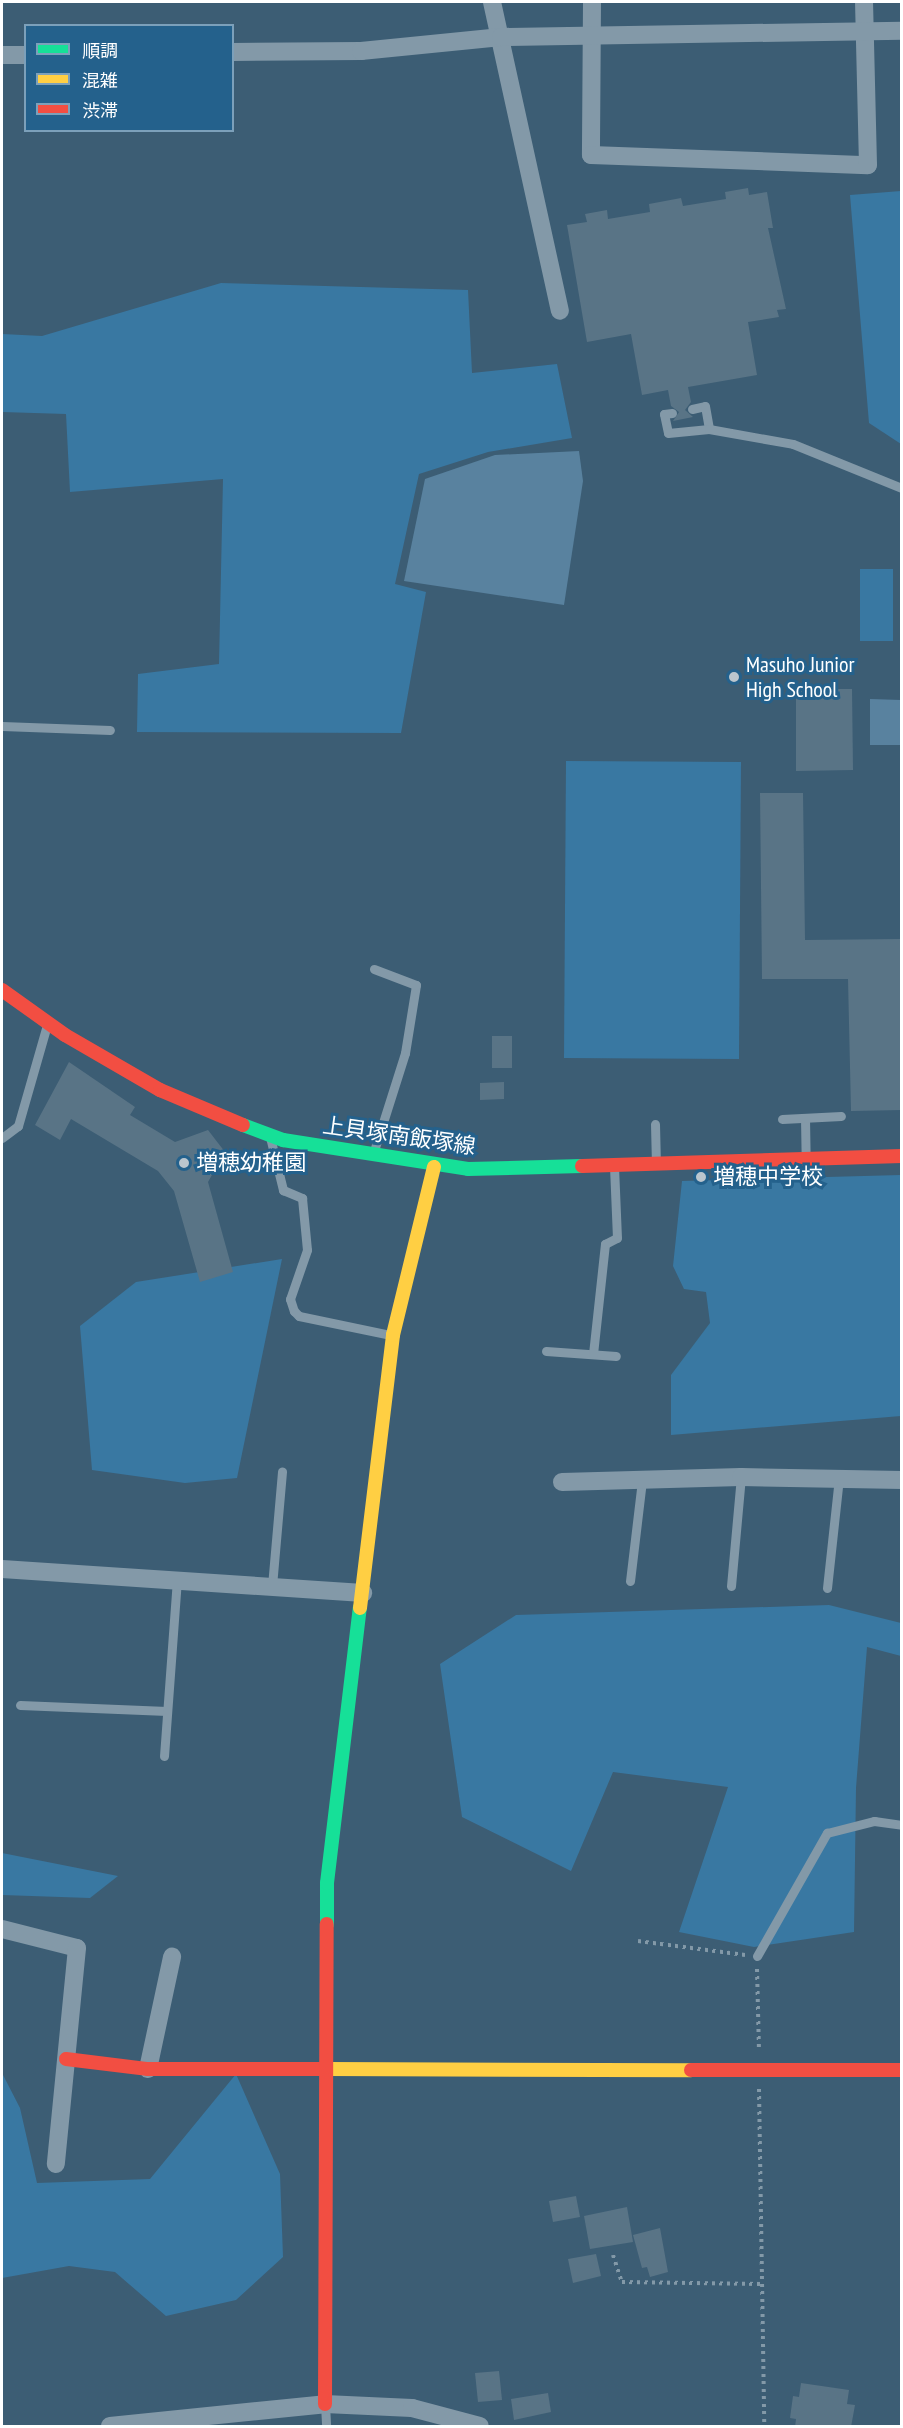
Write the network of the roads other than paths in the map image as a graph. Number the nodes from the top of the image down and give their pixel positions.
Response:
1 (492, 2) edge
2 (592, 2) edge
3 (864, 2) edge
4 (902, 31) edge
5 (865, 32) junction
6 (592, 36) junction
7 (501, 38) junction
8 (234, 52) edge
9 (2, 55) edge
10 (24, 55) edge
11 (560, 311) dead end
12 (692, 409) dead end
13 (672, 412) dead end
14 (709, 429) junction
15 (902, 489) edge
16 (2, 726) edge
17 (110, 730) dead end
18 (374, 969) dead end
19 (2, 990) edge
20 (48, 1022) junction
21 (841, 1116) dead end
22 (805, 1118) junction
23 (782, 1119) dead end
24 (655, 1124) dead end
25 (269, 1135) junction
26 (2, 1138) edge
27 (373, 1156) junction
28 (902, 1156) edge
29 (806, 1159) junction
30 (614, 1166) junction
31 (657, 1166) junction
32 (434, 1167) junction
33 (393, 1335) junction
34 (546, 1351) dead end
35 (593, 1354) junction
36 (616, 1356) dead end
37 (282, 1471) dead end
38 (741, 1477) junction
39 (839, 1478) junction
40 (642, 1480) junction
41 (902, 1480) edge
42 (562, 1482) dead end
43 (2, 1569) edge
44 (177, 1580) junction
45 (630, 1581) dead end
46 (272, 1586) junction
47 (731, 1586) dead end
48 (827, 1588) dead end
49 (363, 1593) junction
50 (20, 1705) dead end
51 (167, 1711) junction
52 (164, 1756) dead end
53 (902, 1825) edge
54 (2, 1929) edge
55 (757, 1956) road end
56 (172, 1957) dead end
57 (66, 2059) junction
58 (148, 2069) junction
59 (902, 2070) edge
60 (324, 2071) junction
61 (56, 2164) dead end
62 (325, 2404) junction
63 (135, 2425) edge
64 (110, 2427) edge
65 (326, 2427) edge
66 (480, 2427) edge

1 - 7 street
2 - 6 street
3 - 5 street
4 - 5 street
5 - 6 street
5 - 6 street
6 - 7 street
7 - 8 street
7 - 11 street
9 - 10 street
12 - 14 lane
13 - 14 lane
14 - 15 lane
16 - 17 lane
18 - 27 lane
19 - 20 street, 上貝塚南飯塚線
20 - 25 street, 上貝塚南飯塚線
20 - 26 lane
21 - 22 lane
22 - 23 lane
22 - 29 lane
24 - 31 lane
25 - 27 street, 上貝塚南飯塚線
25 - 33 lane
27 - 32 street, 上貝塚南飯塚線
28 - 29 street, 上貝塚南飯塚線
29 - 31 street, 上貝塚南飯塚線
30 - 31 street, 上貝塚南飯塚線
30 - 32 street, 上貝塚南飯塚線
30 - 35 lane
32 - 33 street
33 - 49 street
34 - 35 lane
35 - 36 lane
37 - 46 lane
38 - 39 street
38 - 40 street
38 - 47 lane
39 - 41 street
39 - 48 lane
40 - 42 street
40 - 45 lane
43 - 44 street
44 - 46 street
44 - 51 lane
46 - 49 street
49 - 60 street
50 - 51 lane
51 - 52 lane
53 - 55 lane
54 - 57 street
56 - 58 street
57 - 58 street
57 - 61 street
58 - 60 street
59 - 60 street
60 - 62 street
62 - 63 street
62 - 65 lane
62 - 66 street
63 - 64 street

